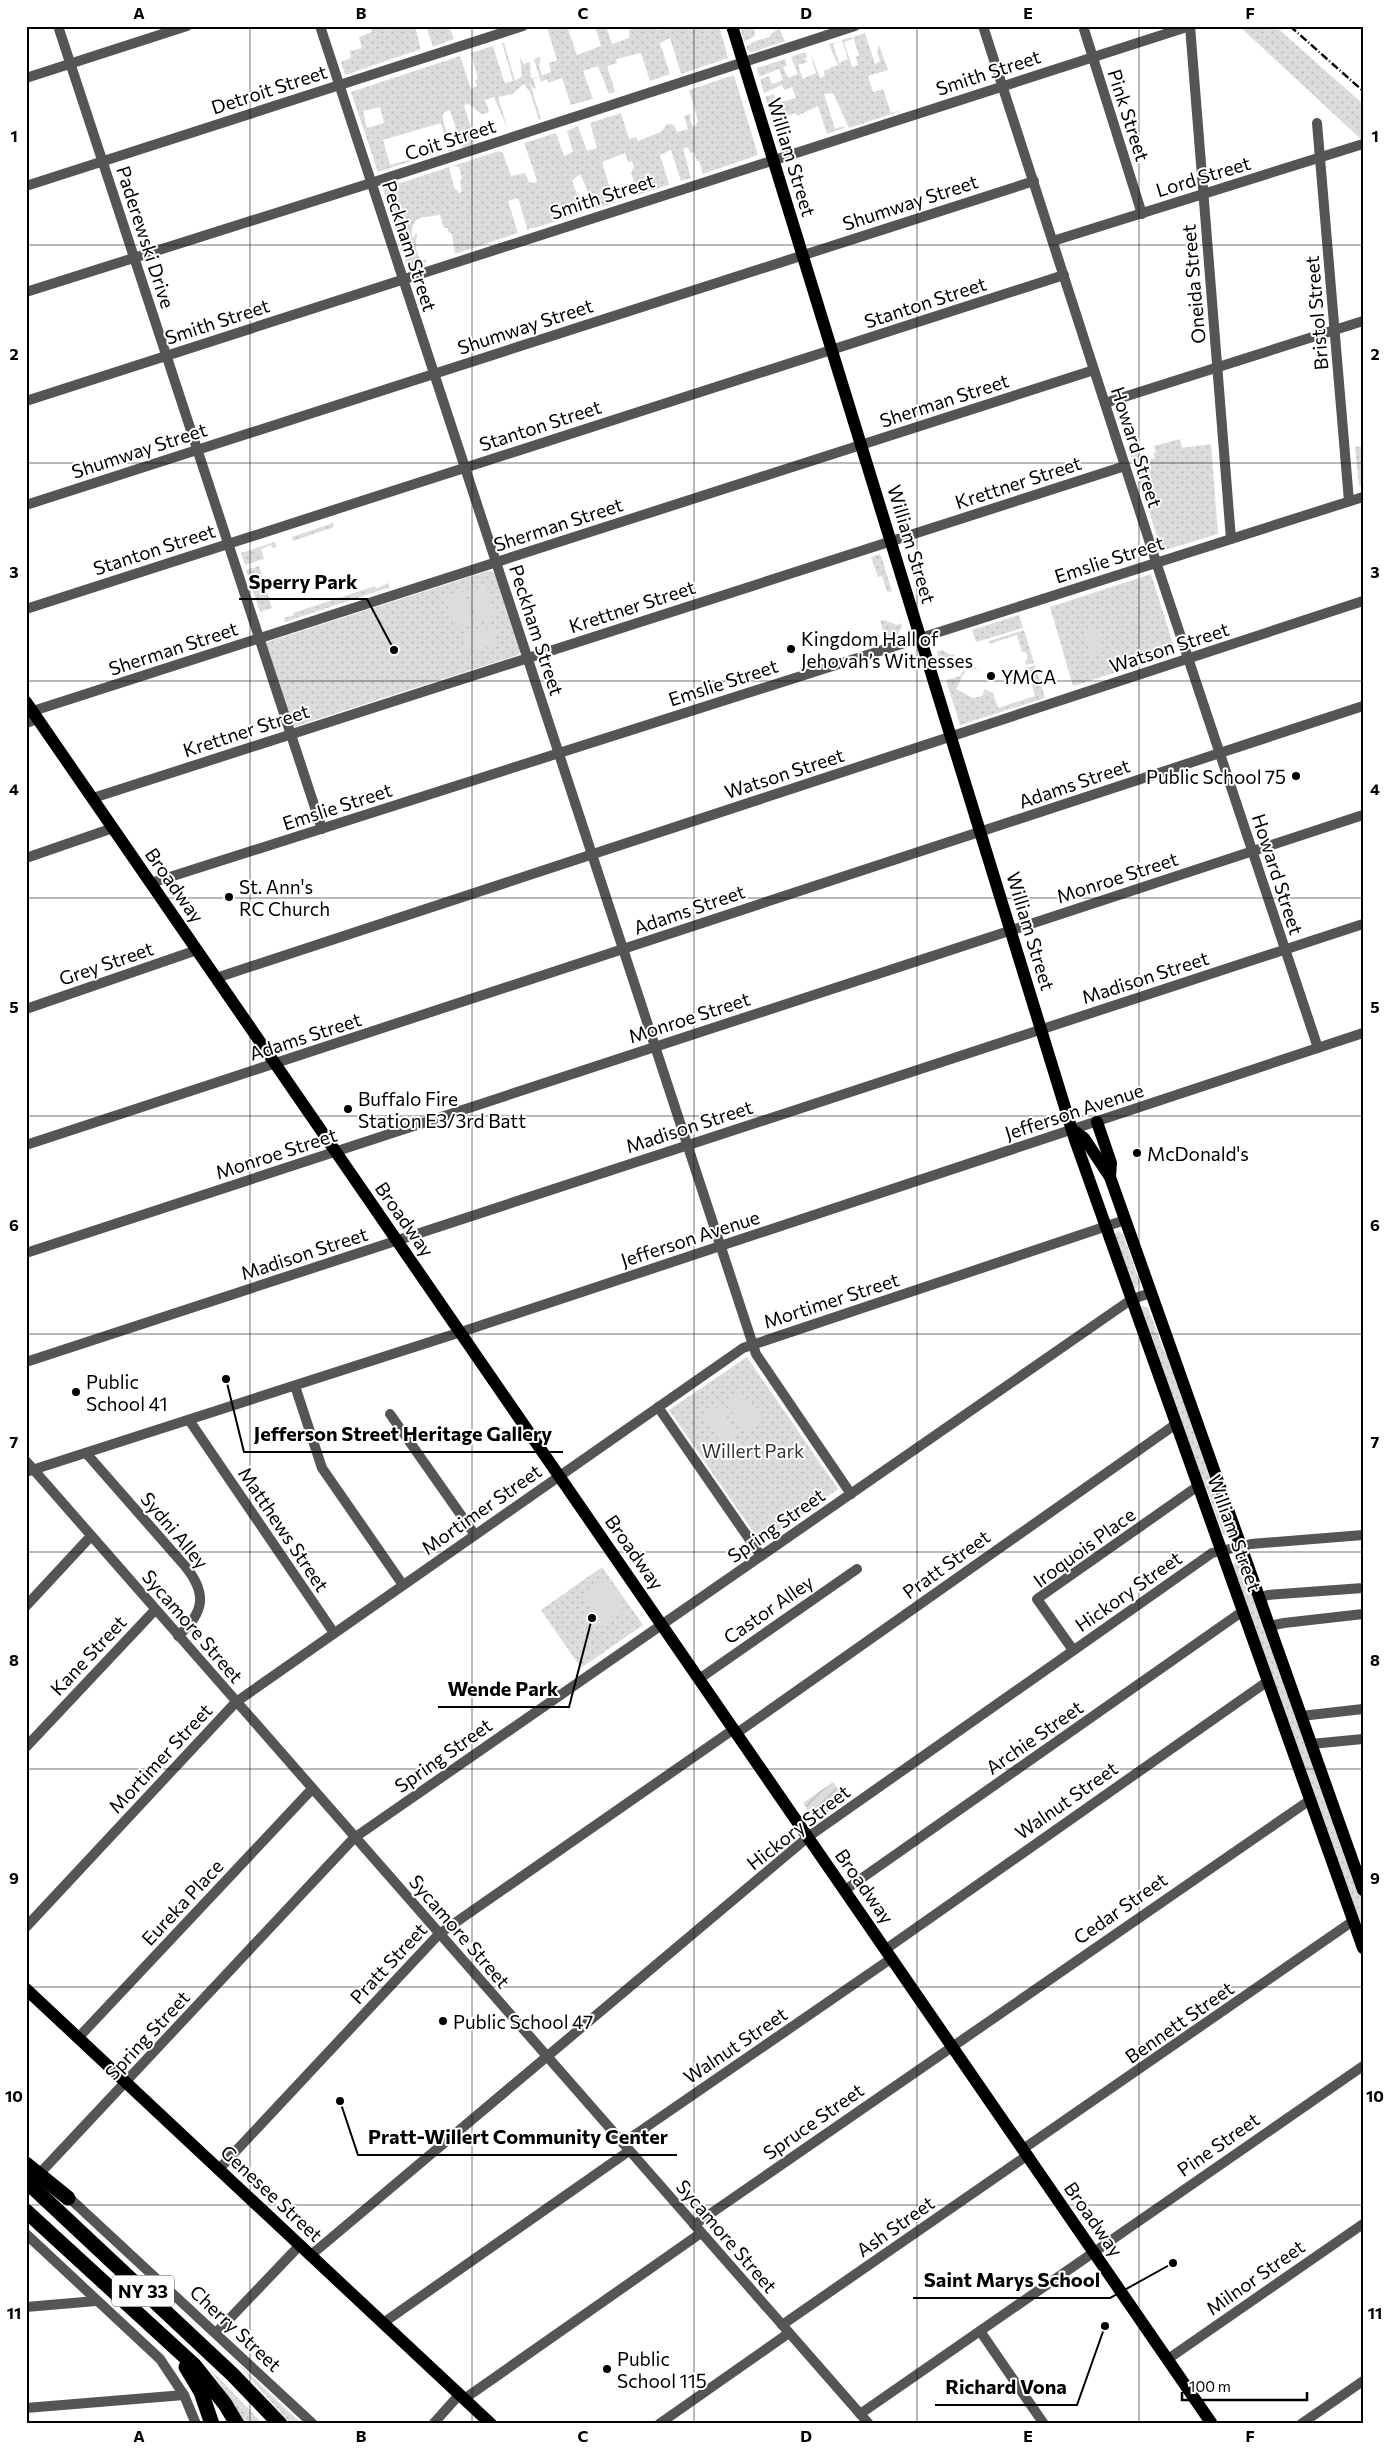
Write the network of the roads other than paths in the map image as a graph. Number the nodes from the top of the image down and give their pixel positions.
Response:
1 (58, 26) edge
2 (187, 26) edge
3 (320, 26) edge
4 (523, 26) edge
5 (732, 26) edge
6 (855, 26) edge
7 (983, 26) edge
8 (1083, 26) edge
9 (1190, 26) edge
10 (1092, 58) junction
11 (744, 62) junction
12 (70, 64) junction
13 (26, 78) edge
14 (339, 86) junction
15 (1002, 86) junction
16 (1317, 123) dead end
17 (1363, 144) edge
18 (1320, 157) junction
19 (772, 159) junction
20 (103, 162) junction
21 (1034, 181) junction
22 (372, 183) junction
23 (26, 186) edge
24 (1204, 194) junction
25 (1142, 214) junction
26 (1053, 242) junction
27 (803, 255) junction
28 (134, 257) junction
29 (1064, 275) junction
30 (403, 280) junction
31 (26, 292) edge
32 (1363, 320) edge
33 (1336, 330) junction
34 (832, 350) junction
35 (166, 355) junction
36 (1217, 368) junction
37 (1094, 370) junction
38 (434, 374) junction
39 (26, 401) edge
40 (1104, 403) junction
41 (862, 445) junction
42 (197, 450) junction
43 (1125, 466) junction
44 (465, 468) junction
45 (1363, 496) edge
46 (1349, 501) junction
47 (26, 505) edge
48 (1231, 539) junction
49 (891, 541) junction
50 (228, 544) junction
51 (497, 562) junction
52 (1156, 562) junction
53 (1363, 601) edge
54 (26, 609) edge
55 (921, 637) junction
56 (259, 638) junction
57 (528, 658) junction
58 (1188, 658) junction
59 (1363, 706) edge
60 (31, 714) edge
61 (291, 734) junction
62 (951, 737) junction
63 (560, 753) junction
64 (1219, 753) junction
65 (92, 798) junction
66 (1363, 815) edge
67 (113, 828) junction
68 (322, 829) junction
69 (981, 832) junction
70 (1252, 851) junction
71 (593, 854) junction
72 (26, 858) edge
73 (151, 883) junction
74 (1363, 924) edge
75 (1011, 930) junction
76 (198, 950) junction
77 (624, 950) junction
78 (1284, 950) junction
79 (216, 978) junction
80 (26, 1009) edge
81 (1042, 1029) junction
82 (1363, 1033) edge
83 (656, 1047) junction
84 (1318, 1048) junction
85 (276, 1064) junction
86 (1097, 1122) junction
87 (1073, 1130) junction
88 (26, 1145) edge
89 (689, 1145) junction
90 (337, 1153) junction
91 (1110, 1177) junction
92 (1125, 1220) junction
93 (1106, 1226) junction
94 (397, 1240) junction
95 (722, 1245) junction
96 (26, 1253) edge
97 (1151, 1293) junction
98 (1132, 1299) junction
99 (461, 1332) junction
100 (753, 1345) junction
101 (26, 1362) edge
102 (295, 1386) junction
103 (658, 1407) junction
104 (390, 1414) dead end
105 (189, 1420) junction
106 (1176, 1424) junction
107 (86, 1453) junction
108 (26, 1461) edge
109 (30, 1471) edge
110 (559, 1476) junction
111 (1198, 1486) junction
112 (851, 1494) junction
113 (475, 1534) junction
114 (1363, 1535) edge
115 (91, 1536) junction
116 (1240, 1546) junction
117 (1221, 1551) junction
118 (760, 1556) junction
119 (857, 1569) dead end
120 (402, 1585) junction
121 (1363, 1588) edge
122 (1259, 1598) junction
123 (26, 1606) edge
124 (155, 1610) junction
125 (1243, 1611) junction
126 (1363, 1614) edge
127 (662, 1624) junction
128 (1269, 1626) junction
129 (334, 1633) junction
130 (178, 1636) junction
131 (1074, 1650) junction
132 (699, 1679) junction
133 (1268, 1682) junction
134 (236, 1702) junction
135 (1363, 1708) edge
136 (1301, 1716) junction
137 (736, 1731) junction
138 (1363, 1738) edge
139 (1311, 1744) junction
140 (26, 1747) edge
141 (312, 1789) junction
142 (1310, 1800) junction
143 (808, 1837) junction
144 (354, 1838) junction
145 (845, 1890) junction
146 (1363, 1890) edge
147 (1353, 1921) junction
148 (26, 1927) edge
149 (439, 1934) junction
150 (1363, 1948) edge
151 (889, 1954) junction
152 (26, 1990) edge
153 (78, 2038) junction
154 (952, 2046) junction
155 (546, 2057) junction
156 (1363, 2066) edge
157 (126, 2083) junction
158 (626, 2147) junction
159 (1026, 2152) junction
160 (26, 2156) edge
161 (26, 2164) edge
162 (219, 2169) junction
163 (42, 2171) junction
164 (26, 2181) edge
165 (68, 2198) junction
166 (26, 2211) edge
167 (1363, 2224) edge
168 (694, 2225) junction
169 (701, 2233) junction
170 (26, 2234) edge
171 (300, 2245) junction
172 (1094, 2252) junction
173 (311, 2255) junction
174 (96, 2301) junction
175 (26, 2307) edge
176 (383, 2323) junction
177 (786, 2329) junction
178 (154, 2330) junction
179 (980, 2331) junction
180 (216, 2333) junction
181 (1168, 2359) junction
182 (1363, 2381) edge
183 (184, 2396) junction
184 (461, 2397) junction
185 (26, 2408) edge
186 (860, 2414) junction
187 (196, 2424) edge
188 (212, 2424) edge
189 (237, 2424) edge
190 (280, 2424) edge
191 (313, 2424) edge
192 (432, 2424) edge
193 (491, 2424) edge
194 (659, 2424) edge
195 (869, 2424) edge
196 (1044, 2424) edge
197 (1212, 2424) edge
198 (1301, 2424) edge

1 - 12 street, Paderewski Drive
2 - 12 street
3 - 14 street, Peckham Street
4 - 14 street, Detroit Street
5 - 11 main road, William Street
6 - 11 street, Coit Street
7 - 15 street, Howard Street
8 - 10 street, Pink Street
9 - 10 street, Smith Street
9 - 24 street, Oneida Street
10 - 15 street, Smith Street
10 - 25 street, Pink Street
11 - 19 main road, William Street
11 - 22 street, Coit Street
12 - 13 street
12 - 20 street, Paderewski Drive
14 - 20 street, Detroit Street
14 - 22 street, Peckham Street
15 - 19 street, Smith Street
15 - 21 street, Howard Street
16 - 18 street, Bristol Street
17 - 18 street, Lord Street
18 - 24 street, Lord Street
18 - 33 street, Bristol Street
19 - 27 main road, William Street
19 - 30 street, Smith Street
20 - 23 street, Detroit Street
20 - 28 street, Paderewski Drive
21 - 26 street, Howard Street
21 - 27 street, Shumway Street
22 - 28 street, Coit Street
22 - 30 street, Peckham Street
24 - 25 street, Lord Street
24 - 36 street, Oneida Street
25 - 26 street, Lord Street
26 - 29 street, Howard Street
27 - 34 main road, William Street
27 - 38 street, Shumway Street
28 - 31 street, Coit Street
28 - 35 street, Paderewski Drive
29 - 34 street, Stanton Street
29 - 37 street, Howard Street
30 - 35 street, Smith Street
30 - 38 street, Peckham Street
32 - 33 street
33 - 36 street
33 - 46 street, Bristol Street
34 - 41 main road, William Street
34 - 44 street, Stanton Street
35 - 39 street, Smith Street
35 - 42 street, Paderewski Drive
36 - 40 street
36 - 48 street, Oneida Street
37 - 40 street, Howard Street
37 - 41 street, Sherman Street
38 - 42 street, Shumway Street
38 - 44 street, Peckham Street
40 - 43 street, Howard Street
41 - 49 main road, William Street
41 - 51 street, Sherman Street
42 - 47 street, Shumway Street
42 - 50 street, Paderewski Drive
43 - 49 street, Krettner Street
43 - 52 street, Howard Street
44 - 50 street, Stanton Street
44 - 51 street, Peckham Street
45 - 46 street, Emslie Street
46 - 48 street, Emslie Street
48 - 52 street, Emslie Street
49 - 55 main road, William Street
49 - 57 street, Krettner Street
50 - 54 street, Stanton Street
50 - 56 street, Paderewski Drive
51 - 56 street, Sherman Street
51 - 57 street, Peckham Street
52 - 55 street, Emslie Street
52 - 58 street, Howard Street
53 - 58 street, Watson Street
55 - 62 main road, William Street
55 - 63 street, Emslie Street
56 - 60 street, Sherman Street
56 - 61 street, Paderewski Drive
57 - 61 street, Krettner Street
57 - 63 street, Peckham Street
58 - 62 street, Watson Street
58 - 64 street, Howard Street
59 - 64 street, Adams Street
60 - 65 main road, Broadway
61 - 65 street, Krettner Street
61 - 68 street, Paderewski Drive
62 - 69 main road, William Street
62 - 71 street, Watson Street
63 - 68 street, Emslie Street
63 - 71 street, Peckham Street
64 - 69 street, Adams Street
64 - 70 street, Howard Street
65 - 67 main road, Broadway
66 - 70 street, Monroe Street
67 - 72 street
67 - 73 main road, Broadway
68 - 73 street, Emslie Street
69 - 75 main road, William Street
69 - 77 street, Adams Street
70 - 75 street, Monroe Street
70 - 78 street, Howard Street
71 - 77 street, Peckham Street
71 - 79 street, Watson Street
73 - 76 main road, Broadway
74 - 78 street, Madison Street
75 - 81 main road, William Street
75 - 83 street, Monroe Street
76 - 79 main road, Broadway
76 - 80 street, Grey Street
77 - 83 street, Peckham Street
77 - 85 street, Adams Street
78 - 81 street, Madison Street
78 - 84 street, Howard Street
79 - 85 main road, Broadway
81 - 87 main road, William Street
81 - 89 street, Madison Street
82 - 84 street, Jefferson Avenue
83 - 89 street, Peckham Street
83 - 90 street, Monroe Street
84 - 86 street, Jefferson Avenue
85 - 88 street, Adams Street
85 - 90 main road, Broadway
86 - 87 street, Jefferson Avenue
86 - 91 main road
87 - 91 main road, William Street
87 - 93 main road, William Street
87 - 95 street, Jefferson Avenue
89 - 94 street, Madison Street
89 - 95 street, Peckham Street
90 - 94 main road, Broadway
90 - 96 street, Monroe Street
91 - 92 main road, William Street
92 - 93 street, Mortimer Street
92 - 97 main road, William Street
93 - 98 main road, William Street
93 - 100 street, Mortimer Street
94 - 99 main road, Broadway
94 - 101 street, Madison Street
95 - 99 street, Jefferson Avenue
95 - 100 street, Peckham Street
97 - 98 street, Spring Street
97 - 116 main road, William Street
98 - 106 main road, William Street
98 - 112 street, Spring Street
99 - 102 street, Jefferson Avenue
99 - 110 main road, Broadway
100 - 103 street, Mortimer Street
100 - 112 street, Peckham Street
102 - 105 street, Jefferson Avenue
102 - 120 street
103 - 110 street, Mortimer Street
103 - 118 street
104 - 113 street
105 - 107 street, Jefferson Avenue
105 - 129 street, Matthews Street
106 - 111 main road, William Street
106 - 137 street, Pratt Street
107 - 109 street, Jefferson Avenue
107 - 130 street, Sydni Alley
108 - 109 street, Sycamore Street
109 - 115 street, Sycamore Street
110 - 113 street, Mortimer Street
110 - 127 main road, Broadway
111 - 117 main road, William Street
111 - 131 street, Iroquois Place
112 - 118 street, Spring Street
113 - 120 street, Mortimer Street
114 - 116 street, Hickory Street
115 - 123 street
115 - 124 street, Sycamore Street
116 - 117 street, Hickory Street
116 - 122 main road, William Street
117 - 125 main road, William Street
117 - 131 street, Hickory Street
118 - 127 street, Spring Street
119 - 132 street, Castor Alley
120 - 129 street, Mortimer Street
121 - 122 street
122 - 128 main road, William Street
124 - 130 street, Sycamore Street
124 - 140 street, Kane Street
125 - 133 main road, William Street
125 - 145 street, Archie Street
126 - 128 street
127 - 132 main road, Broadway
127 - 144 street, Spring Street
128 - 136 main road, William Street
129 - 134 street, Mortimer Street
130 - 134 street, Sycamore Street
131 - 143 street, Hickory Street
132 - 137 main road, Broadway
133 - 142 main road, William Street
133 - 151 street, Walnut Street
134 - 141 street, Sycamore Street
134 - 148 street, Mortimer Street
135 - 136 street
136 - 139 main road, William Street
137 - 143 main road, Broadway
137 - 149 street, Pratt Street
138 - 139 street
139 - 146 main road, William Street
141 - 144 street, Sycamore Street
141 - 153 street, Eureka Place
142 - 147 main road, William Street
142 - 154 street, Cedar Street
143 - 145 main road, Broadway
143 - 155 street, Hickory Street
144 - 149 street, Sycamore Street
144 - 157 street, Spring Street
145 - 151 main road, Broadway
147 - 150 main road, William Street
147 - 159 street, Bennett Street
149 - 155 street, Sycamore Street
149 - 162 street, Pratt Street
151 - 154 main road, Broadway
151 - 158 street, Walnut Street
152 - 153 main road, Genesee Street
153 - 157 main road, Genesee Street
154 - 159 main road, Broadway
154 - 168 street, Spruce Street
155 - 158 street, Sycamore Street
155 - 173 street, Hickory Street
156 - 172 street, Pine Street
157 - 162 main road, Genesee Street
157 - 163 street, Spring Street
158 - 168 street, Sycamore Street
158 - 176 street, Walnut Street
159 - 172 main road, Broadway
159 - 177 street, Ash Street
160 - 163 street, Cherry Street
161 - 165 highway
162 - 171 main road, Genesee Street
163 - 165 street, Cherry Street
164 - 190 highway, NY 33
165 - 180 street, Cherry Street
166 - 178 highway, NY 33
167 - 181 street, Milnor Street
168 - 169 street, Sycamore Street
169 - 177 street, Sycamore Street
169 - 184 street
170 - 174 street
171 - 173 main road, Genesee Street
171 - 180 street
172 - 179 street, Pine Street
172 - 181 main road, Broadway
173 - 176 main road, Genesee Street
174 - 175 street
174 - 183 street
176 - 184 main road, Genesee Street
177 - 186 street, Sycamore Street
177 - 194 street, Ash Street
178 - 188 highway, NY 33
178 - 189 highway
179 - 186 street, Pine Street
179 - 196 street
180 - 191 street, Cherry Street
181 - 197 main road, Broadway
182 - 198 street
183 - 185 street
183 - 187 street
184 - 192 street
184 - 193 main road, Genesee Street
186 - 195 street, Sycamore Street

